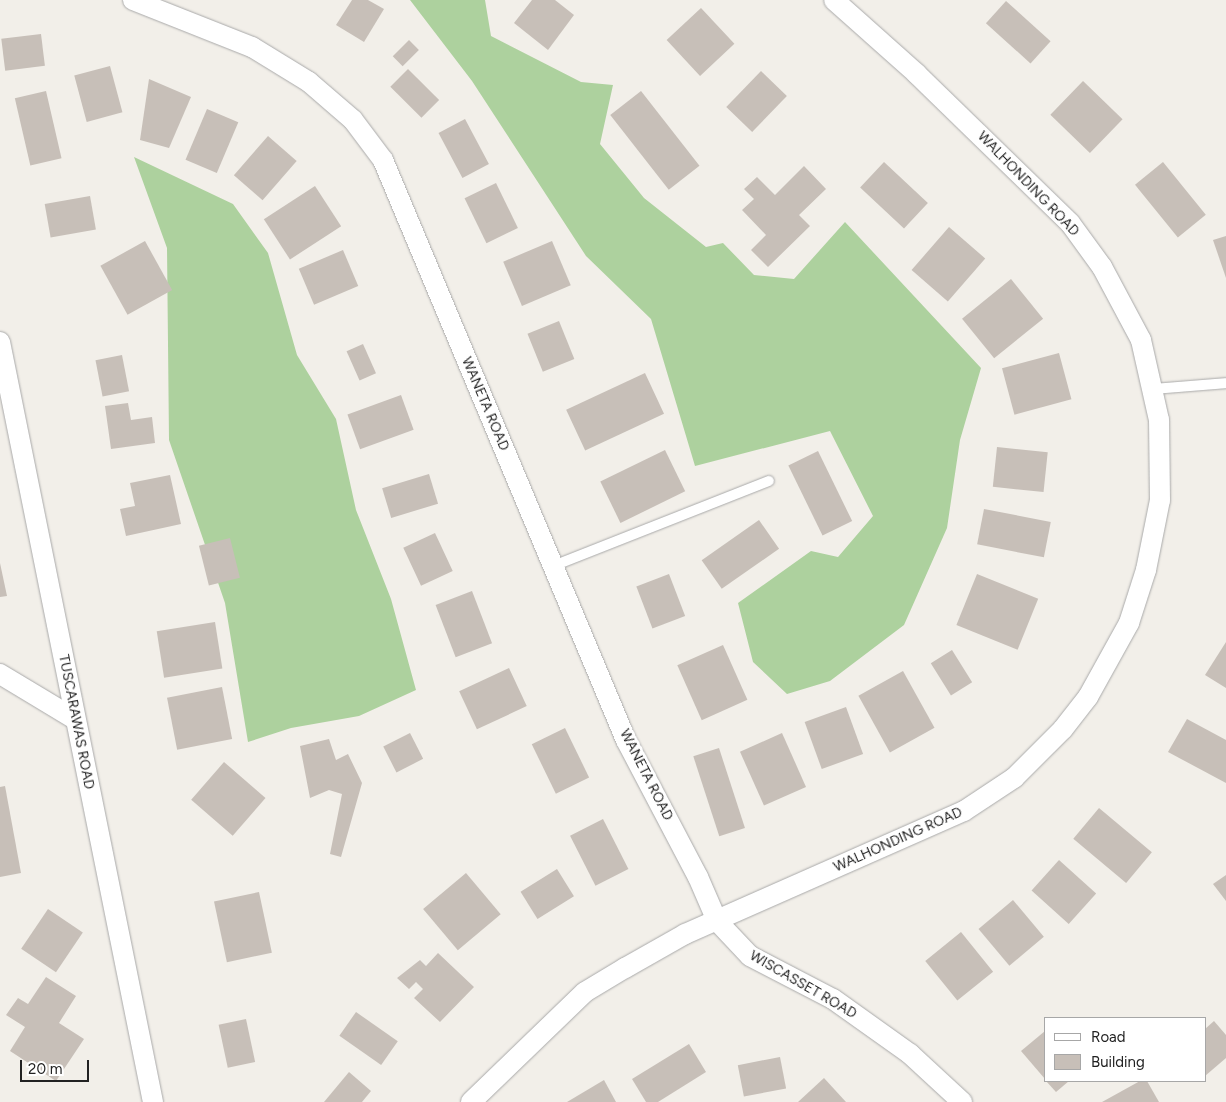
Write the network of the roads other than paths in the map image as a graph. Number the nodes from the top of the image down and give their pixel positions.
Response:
1 (133, 0) edge
2 (834, 0) edge
3 (0, 342) edge
4 (1226, 383) edge
5 (1152, 389) junction
6 (769, 481) dead end
7 (553, 566) junction
8 (0, 674) edge
9 (75, 719) junction
10 (716, 921) junction
11 (153, 1102) edge
12 (471, 1102) edge
13 (962, 1102) edge

1 - 7 street, WANETA ROAD
2 - 5 street, WALHONDING ROAD
3 - 9 street, TUSCARAWAS ROAD
4 - 5 lane
5 - 10 street, WALHONDING ROAD
6 - 7 lane
7 - 10 street, WANETA ROAD
8 - 9 street
9 - 11 street, TUSCARAWAS ROAD
10 - 12 street, WALHONDING ROAD
10 - 13 street, WISCASSET ROAD

